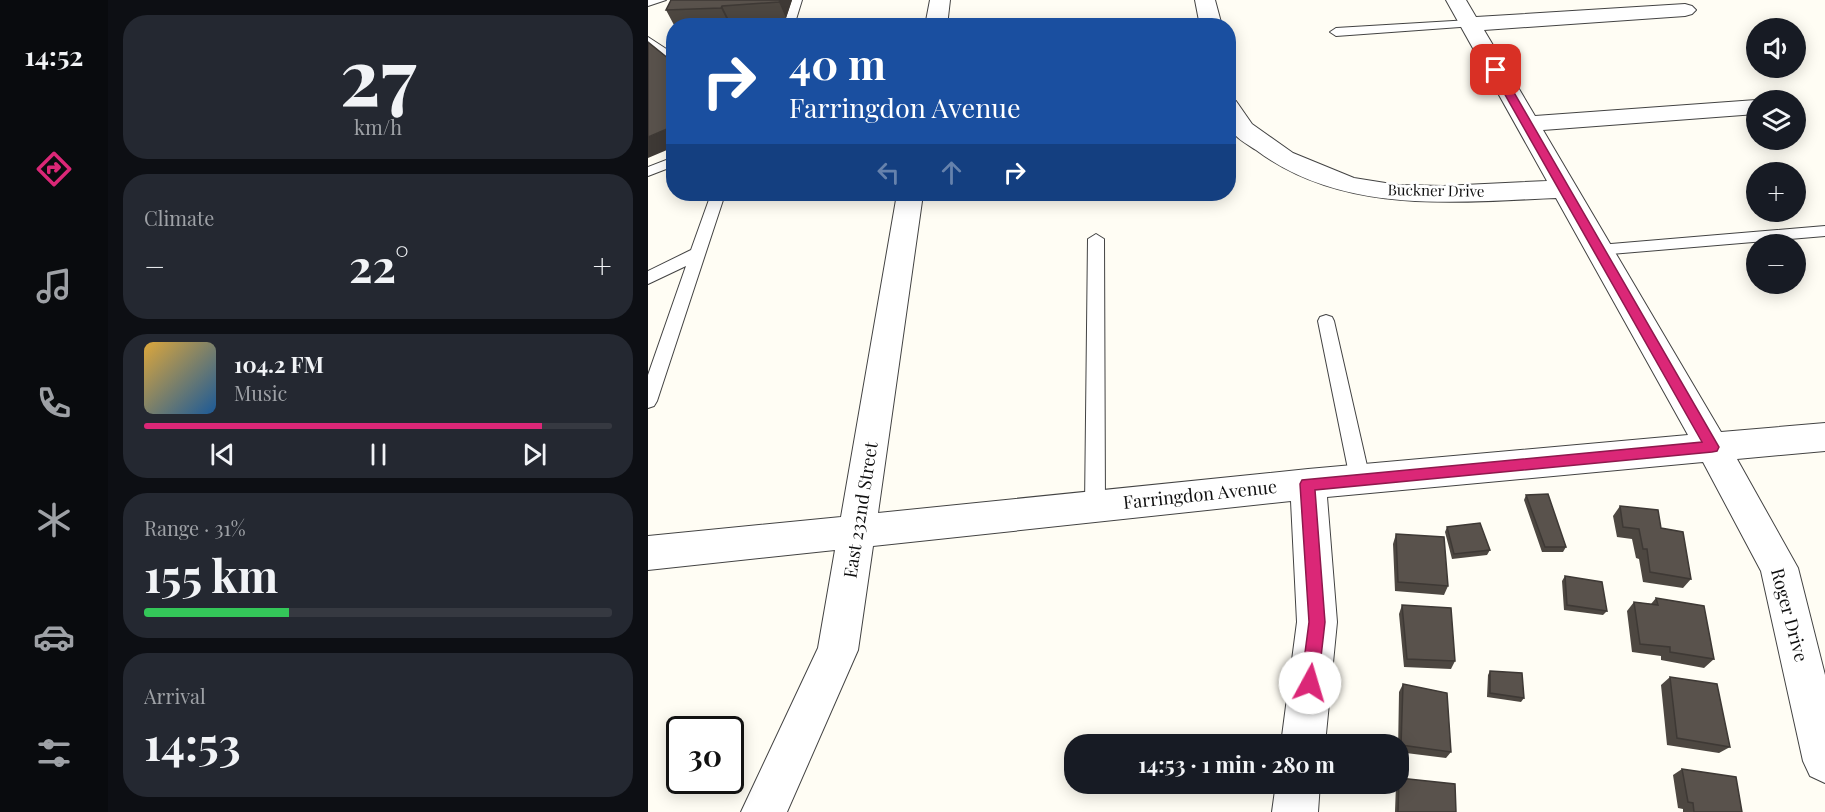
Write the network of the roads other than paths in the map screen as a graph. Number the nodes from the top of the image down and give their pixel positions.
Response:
1 (660, 0) edge
2 (796, 0) edge
3 (940, 0) edge
4 (1205, 0) edge
5 (1456, 0) edge
6 (648, 3) edge
7 (1685, 10) dead end
8 (790, 18) edge
9 (937, 18) edge
10 (1209, 18) edge
11 (1470, 24) junction
12 (1336, 32) dead end
13 (648, 41) edge
14 (666, 54) edge
15 (1746, 108) edge
16 (1236, 118) edge
17 (1527, 124) junction
18 (666, 164) edge
19 (648, 172) edge
20 (1564, 189) junction
21 (716, 201) edge
22 (909, 201) edge
23 (1825, 231) edge
24 (1096, 239) dead end
25 (1599, 250) junction
26 (698, 253) junction
27 (648, 278) edge
28 (1326, 321) dead end
29 (648, 401) edge
30 (1825, 437) edge
31 (1712, 447) junction
32 (1360, 479) junction
33 (1308, 484) junction
34 (1095, 506) junction
35 (859, 531) junction
36 (648, 553) edge
37 (1304, 734) edge
38 (1825, 761) edge
39 (1297, 794) edge
40 (764, 812) edge
41 (1295, 812) edge

1 - 6 lane
2 - 8 lane
3 - 9 street
4 - 10 street
5 - 11 street, Roger Drive
7 - 11 street
11 - 12 lane
11 - 17 street, Roger Drive
13 - 14 lane
15 - 17 street
16 - 20 street, Buckner Drive
17 - 20 street, Roger Drive
18 - 19 lane
20 - 25 street, Roger Drive
21 - 26 lane
22 - 35 street, East 232nd Street
23 - 25 lane
24 - 34 lane
25 - 31 street, Roger Drive
26 - 27 lane
26 - 29 lane
28 - 32 lane
30 - 31 street, Farringdon Avenue
31 - 32 street, Farringdon Avenue
31 - 38 street, Roger Drive
32 - 33 street, Farringdon Avenue
33 - 34 street, Farringdon Avenue
33 - 37 street
34 - 35 street, Farringdon Avenue
35 - 36 street, Farringdon Avenue
35 - 40 street, East 232nd Street
39 - 41 street

